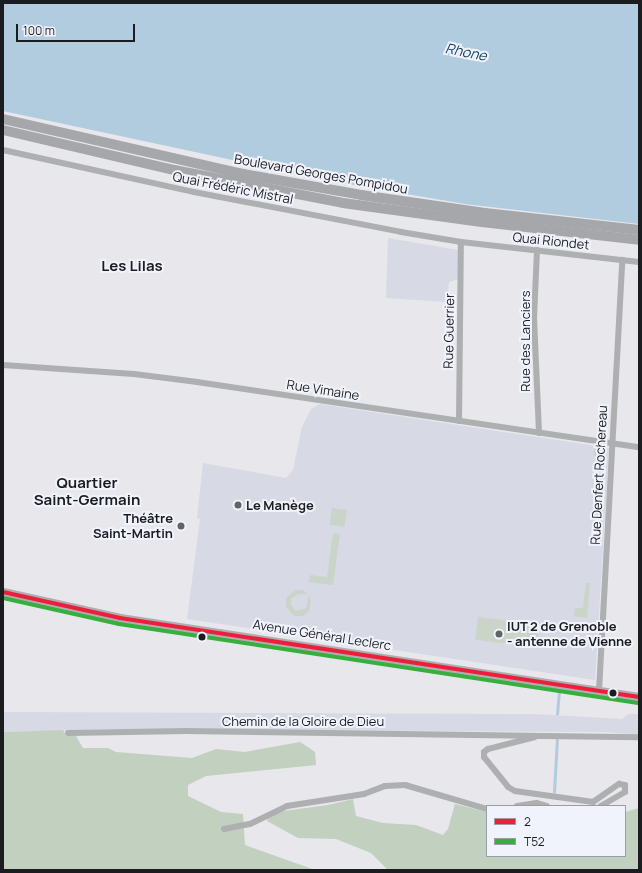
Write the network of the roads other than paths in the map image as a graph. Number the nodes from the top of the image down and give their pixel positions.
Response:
1 (3, 119) edge
2 (3, 130) edge
3 (3, 150) edge
4 (639, 230) edge
5 (639, 240) edge
6 (461, 242) junction
7 (537, 250) junction
8 (622, 260) junction
9 (639, 262) edge
10 (3, 365) edge
11 (458, 421) junction
12 (539, 433) junction
13 (613, 444) junction
14 (639, 447) edge
15 (3, 592) edge
16 (599, 691) junction
17 (639, 697) edge
18 (68, 733) dead end
19 (537, 736) junction
20 (639, 738) edge
21 (524, 805) edge
22 (544, 805) edge
23 (603, 805) edge
24 (486, 809) edge
25 (224, 830) dead end

1 - 4 main road, Boulevard Georges Pompidou
2 - 5 main road, Boulevard Georges Pompidou
3 - 6 street, Quai Frédéric Mistral
6 - 7 street, Quai Riondet
6 - 11 street, Rue Guerrier
7 - 8 street, Quai Riondet
7 - 12 street, Rue des Lanciers
8 - 9 street, Quai Riondet
8 - 13 street, Rue Denfert Rochereau
10 - 11 street, Rue Vimaine
11 - 12 street, Rue Vimaine
12 - 13 street, Rue Vimaine
13 - 14 street, Rue Vimaine
13 - 16 street, Rue Denfert Rochereau
15 - 16 main road, Avenue Général Leclerc
16 - 17 main road, Avenue Général Leclerc
18 - 19 street, Chemin de la Gloire de Dieu
19 - 20 street, Chemin de la Gloire de Dieu
19 - 23 street, Chemin de la Gloire de Dieu
21 - 22 street
24 - 25 street

